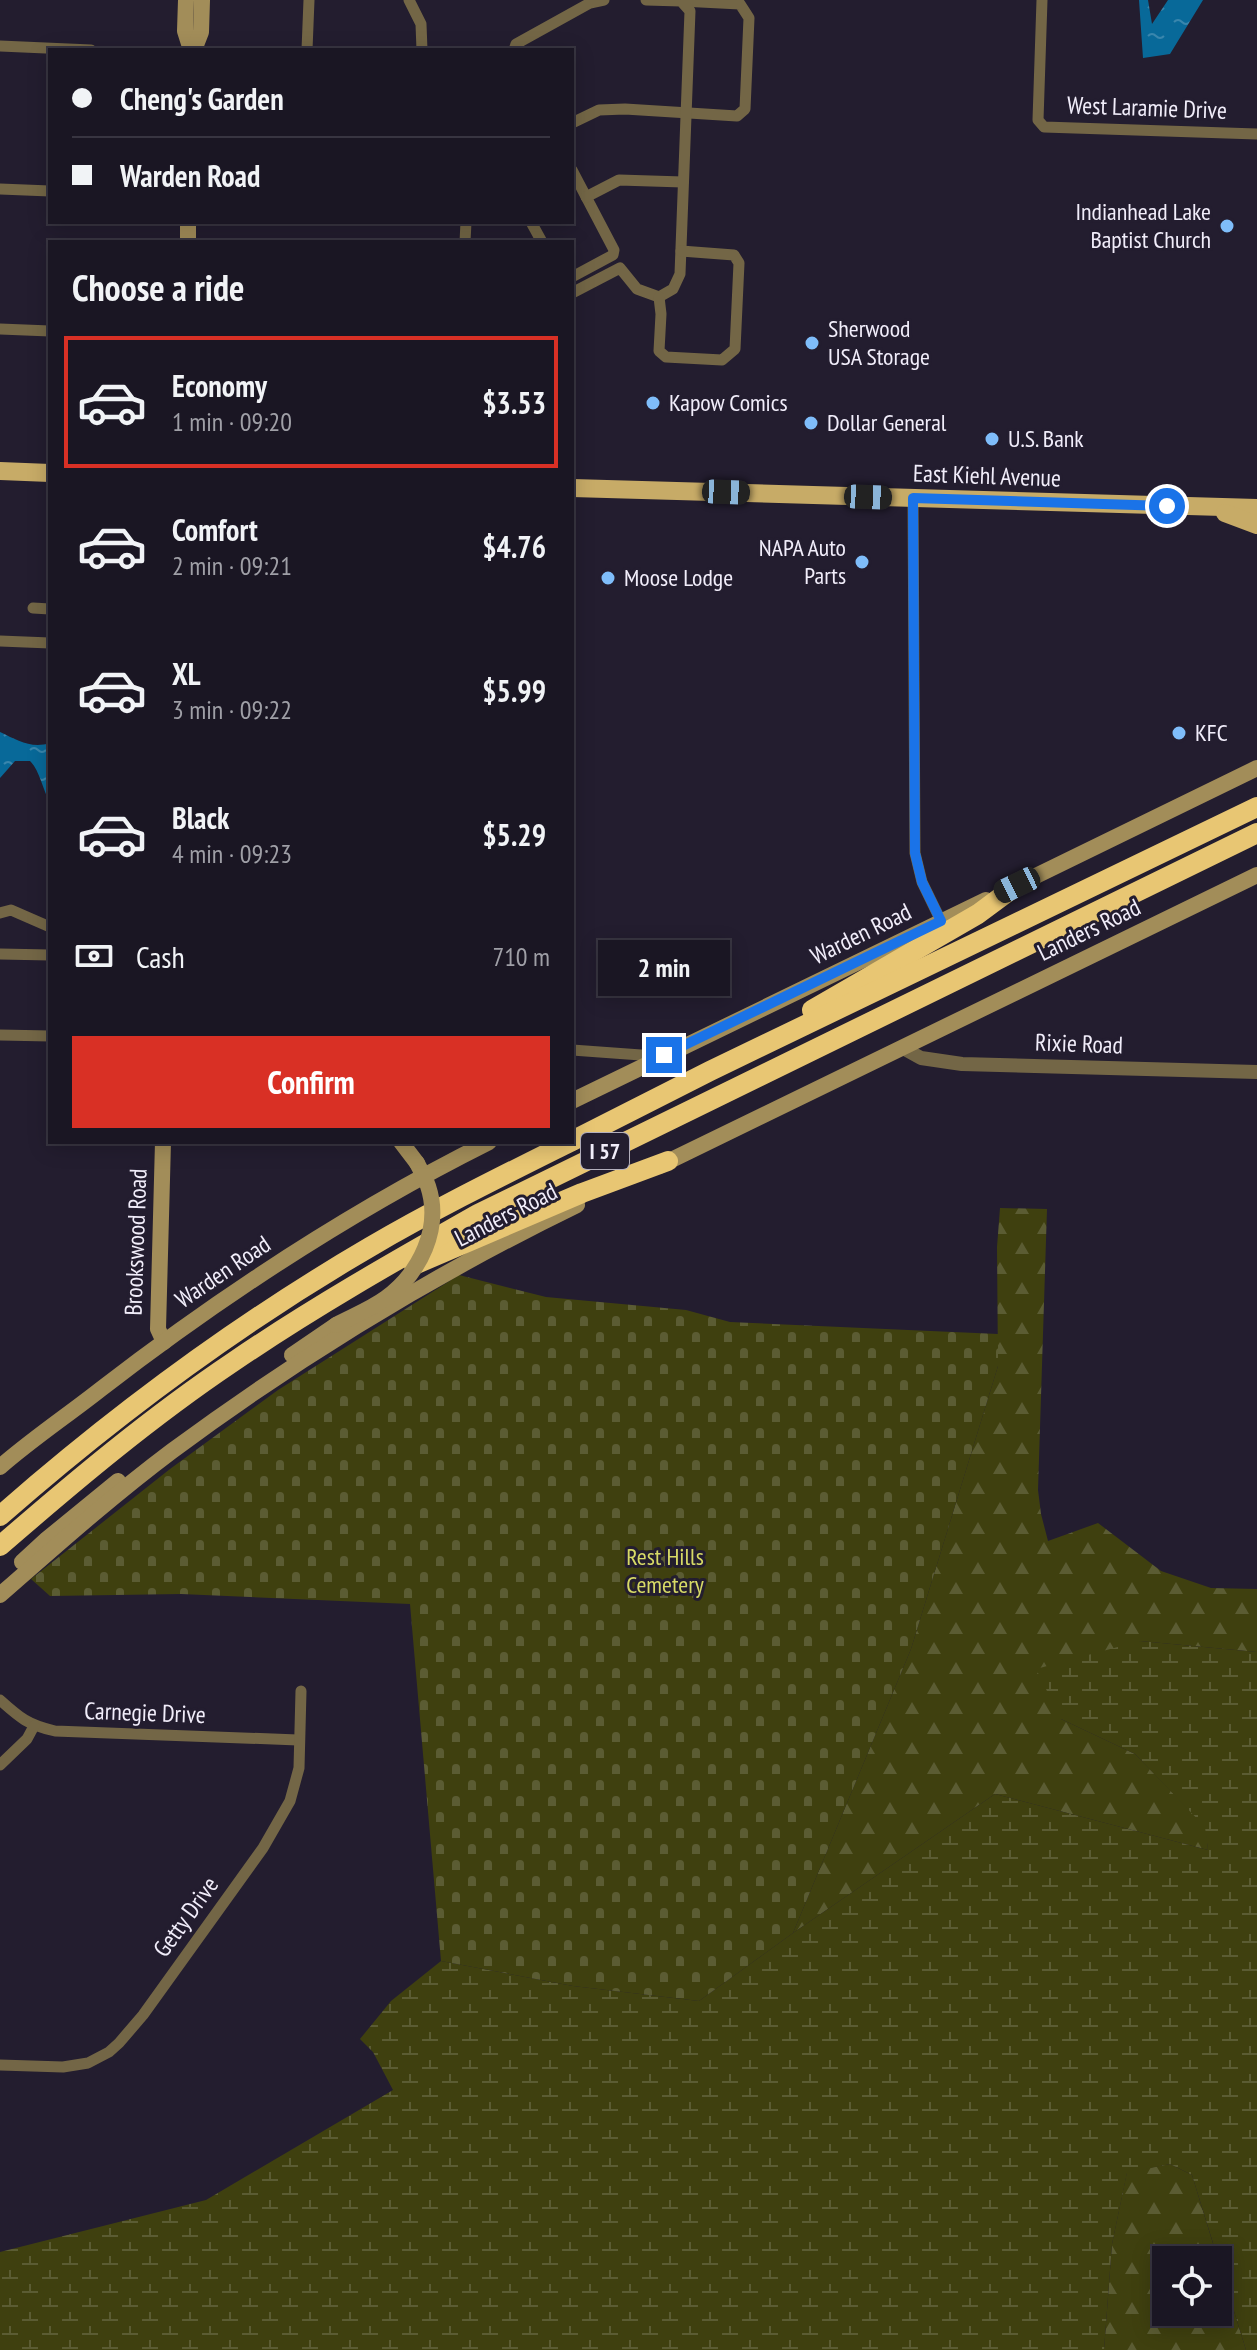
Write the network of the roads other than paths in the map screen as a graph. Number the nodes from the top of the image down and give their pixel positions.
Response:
1 (186, 0) edge
2 (202, 0) edge
3 (309, 0) edge
4 (409, 0) edge
5 (604, 0) edge
6 (646, 0) edge
7 (1042, 0) edge
8 (681, 1) edge
9 (0, 46) edge
10 (48, 48) edge
11 (191, 48) edge
12 (193, 48) edge
13 (307, 48) edge
14 (422, 48) edge
15 (515, 48) edge
16 (686, 113) junction
17 (574, 122) edge
18 (1257, 134) edge
19 (574, 174) edge
20 (683, 182) junction
21 (0, 189) edge
22 (48, 191) edge
23 (586, 197) junction
24 (681, 251) junction
25 (613, 255) junction
26 (620, 268) junction
27 (574, 276) edge
28 (574, 292) edge
29 (659, 297) junction
30 (0, 329) edge
31 (48, 331) edge
32 (0, 471) edge
33 (48, 473) edge
34 (574, 488) edge
35 (913, 498) junction
36 (1211, 508) junction
37 (1257, 508) edge
38 (1257, 525) edge
39 (33, 608) dead end
40 (48, 609) edge
41 (0, 641) edge
42 (48, 643) edge
43 (1257, 768) edge
44 (1257, 807) edge
45 (1257, 833) edge
46 (1257, 875) edge
47 (1017, 885) junction
48 (0, 913) edge
49 (941, 921) junction
50 (48, 926) edge
51 (0, 954) edge
52 (48, 955) edge
53 (0, 1035) edge
54 (48, 1036) edge
55 (903, 1048) junction
56 (574, 1050) edge
57 (652, 1062) junction
58 (710, 1071) junction
59 (1257, 1072) edge
60 (574, 1100) edge
61 (574, 1140) edge
62 (163, 1144) edge
63 (403, 1144) edge
64 (485, 1144) edge
65 (565, 1144) edge
66 (668, 1161) junction
67 (357, 1283) junction
68 (164, 1342) junction
69 (0, 1467) edge
70 (0, 1516) edge
71 (0, 1546) edge
72 (0, 1586) edge
73 (0, 1595) edge
74 (301, 1691) dead end
75 (0, 1700) edge
76 (34, 1726) junction
77 (298, 1740) junction
78 (0, 1765) edge
79 (0, 2065) edge

1 - 11 main road
2 - 12 main road
3 - 13 street
4 - 14 street
5 - 15 street
6 - 8 street
7 - 18 street, West Laramie Drive
8 - 16 street
8 - 16 street
9 - 10 street
16 - 17 street
16 - 20 street
19 - 23 street
20 - 23 street
20 - 24 street
21 - 22 street
23 - 25 street
24 - 29 street
24 - 29 street
25 - 26 street
25 - 27 street
26 - 28 street
26 - 29 street
30 - 31 street
32 - 33 main road
34 - 35 main road, East Kiehl Avenue
35 - 36 main road, East Kiehl Avenue
35 - 49 street
36 - 37 main road, East Kiehl Avenue
36 - 38 main road
39 - 40 street
41 - 42 street
43 - 47 main road, Warden Road
44 - 58 highway, I 57
45 - 67 highway, I 57
46 - 55 main road, Landers Road
47 - 49 main road, Warden Road
47 - 58 highway
48 - 50 street
49 - 57 main road, Warden Road
51 - 52 street
53 - 54 street
55 - 59 street, Rixie Road
55 - 66 main road, Landers Road
56 - 57 street
57 - 60 main road, Warden Road
58 - 61 highway, I 57
62 - 68 main road, Brookswood Road
63 - 72 main road, bridge
64 - 68 main road, Warden Road
65 - 70 highway, I 57
66 - 67 highway
66 - 73 main road, Landers Road
67 - 71 highway, I 57
68 - 69 main road, Warden Road
74 - 77 street, Getty Drive
75 - 76 street, Carnegie Drive
76 - 77 street, Carnegie Drive
76 - 78 street
77 - 79 street, Getty Drive

